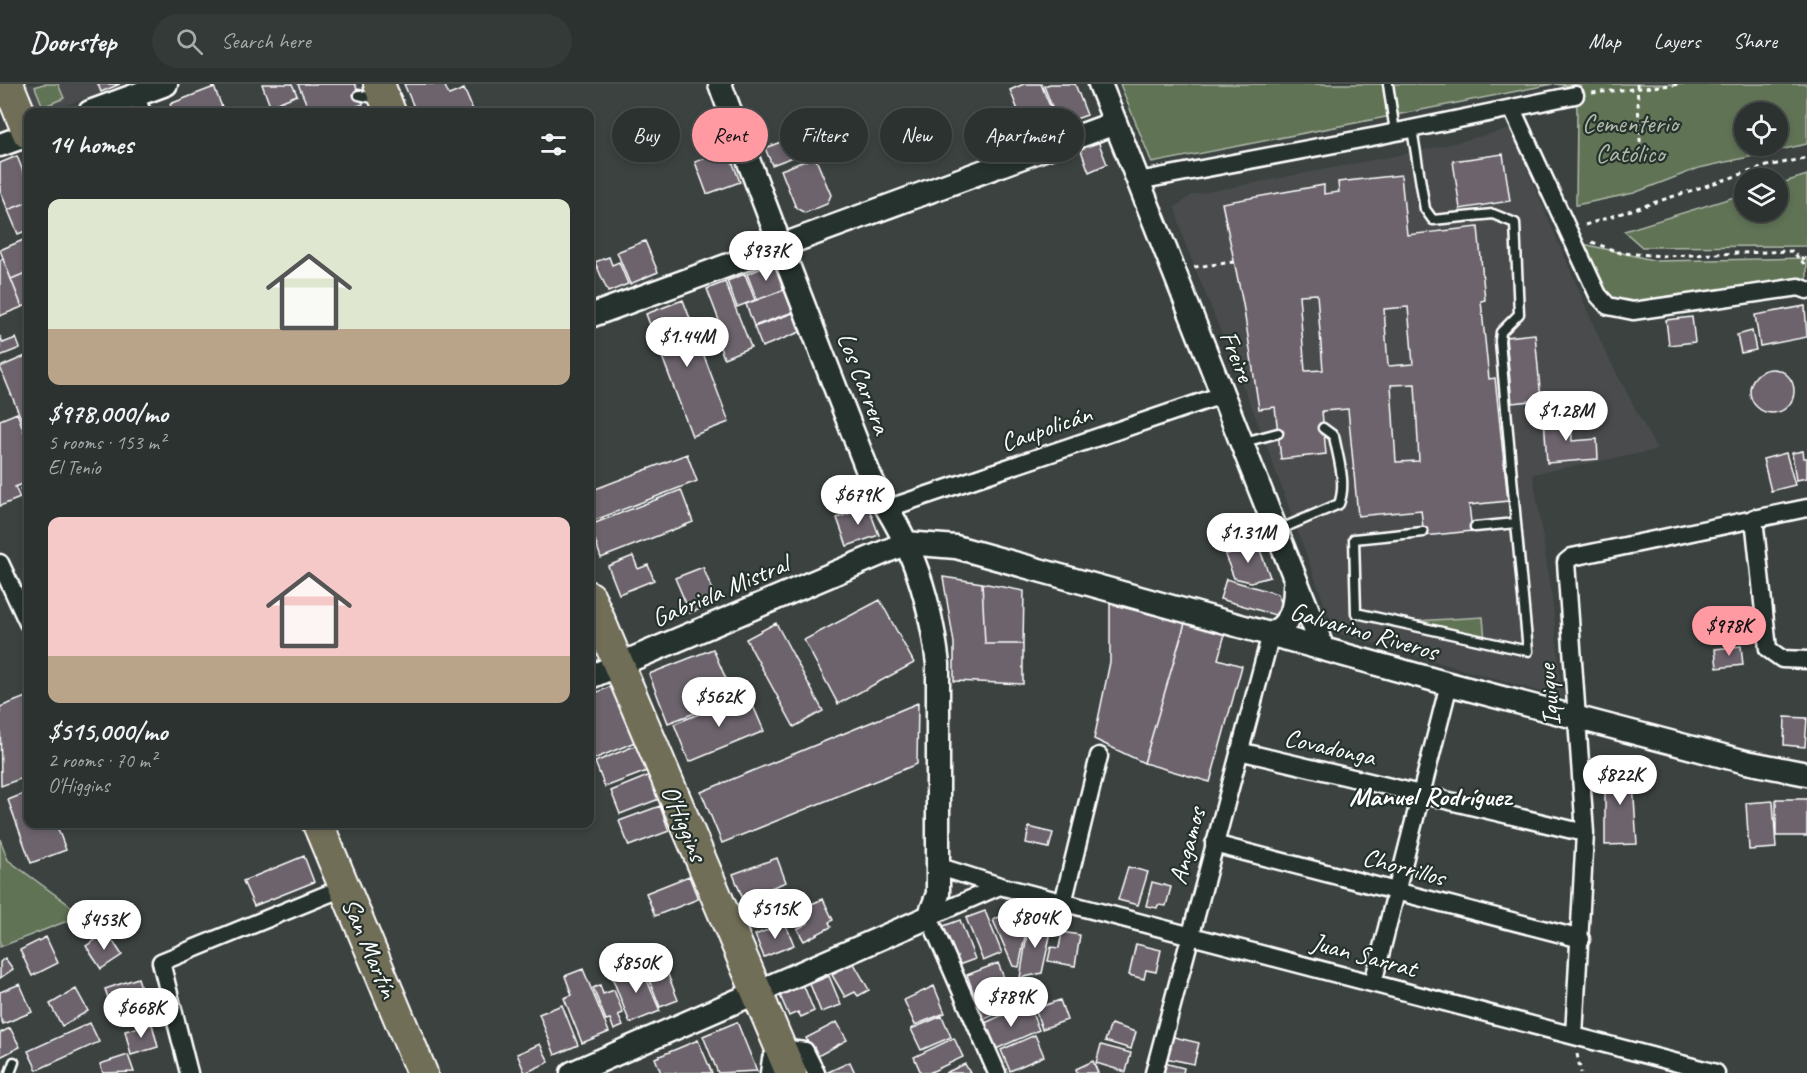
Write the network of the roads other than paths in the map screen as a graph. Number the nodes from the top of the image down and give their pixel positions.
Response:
1 (8, 84) edge
2 (166, 84) edge
3 (720, 84) edge
4 (1100, 84) edge
5 (1388, 84) edge
6 (1575, 95) road end
7 (138, 104) edge
8 (114, 108) edge
9 (1512, 109) junction
10 (1115, 123) junction
11 (24, 124) edge
12 (1412, 129) junction
13 (1395, 132) junction
14 (24, 136) edge
15 (0, 146) edge
16 (1138, 181) junction
17 (779, 245) junction
18 (1807, 290) edge
19 (594, 314) edge
20 (1222, 396) junction
21 (1323, 428) dead end
22 (1278, 433) dead end
23 (1241, 444) junction
24 (1807, 508) edge
25 (886, 509) junction
26 (1754, 518) junction
27 (1516, 523) junction
28 (1475, 527) dead end
29 (1276, 531) junction
30 (1424, 532) dead end
31 (906, 543) junction
32 (0, 563) edge
33 (1295, 580) junction
34 (594, 607) edge
35 (24, 614) edge
36 (1271, 634) junction
37 (1323, 649) junction
38 (1807, 660) edge
39 (618, 666) junction
40 (594, 675) edge
41 (1449, 684) junction
42 (1577, 717) junction
43 (1239, 752) junction
44 (1099, 756) dead end
45 (1807, 774) edge
46 (1419, 794) junction
47 (320, 828) edge
48 (1585, 833) junction
49 (1214, 844) junction
50 (940, 867) junction
51 (1000, 886) junction
52 (345, 887) junction
53 (1395, 891) junction
54 (1063, 903) junction
55 (928, 918) junction
56 (1189, 935) junction
57 (1581, 939) junction
58 (1373, 983) junction
59 (755, 992) junction
60 (1574, 1036) junction
61 (14, 1062) dead end
62 (780, 1065) edge
63 (10, 1073) edge
64 (189, 1073) edge
65 (422, 1073) edge
66 (572, 1073) edge
67 (816, 1073) edge
68 (997, 1073) edge
69 (1154, 1073) edge
70 (1716, 1073) edge

1 - 11 highway
2 - 7 main road
3 - 17 main road, Los Carrera
4 - 10 main road, Freire
5 - 13 lane
6 - 9 street
7 - 8 main road
9 - 12 street
9 - 18 street
10 - 16 main road, Freire
10 - 17 main road
12 - 13 street
12 - 27 lane
13 - 16 street
14 - 15 main road
16 - 20 main road, Freire
17 - 19 main road
17 - 25 main road, Los Carrera
20 - 23 main road, Freire
20 - 25 street, Caupolicán
21 - 29 lane
22 - 23 lane
23 - 29 main road, Freire
24 - 26 street
25 - 31 main road, Los Carrera
26 - 38 street
26 - 42 street, Iquique
27 - 28 lane
27 - 30 lane
29 - 33 main road, Freire
31 - 36 main road, Galvarino Riveros
31 - 39 main road, Gabriela Mistral
31 - 50 main road, Los Carrera
32 - 35 street
33 - 36 main road
33 - 37 main road, Freire
34 - 39 highway, O'Higgins
36 - 37 main road, Galvarino Riveros
36 - 43 street, Angamos
37 - 41 main road, Galvarino Riveros
39 - 40 main road, Gabriela Mistral
39 - 59 highway, O'Higgins
41 - 42 main road, Galvarino Riveros
41 - 46 street
42 - 45 main road, Galvarino Riveros
42 - 48 street, Iquique
43 - 46 street, Covadonga
43 - 49 street, Angamos
44 - 54 street
46 - 48 street, Covadonga
46 - 53 street
47 - 52 highway, San Martín
48 - 57 street, Iquique
49 - 53 street, Chorrillos
49 - 56 street, Angamos
50 - 51 street, Juan Sarrat
50 - 55 main road, Los Carrera
51 - 54 street, Juan Sarrat
51 - 55 street
52 - 64 street
52 - 65 highway, San Martín
53 - 57 street, Chorrillos
53 - 58 street
54 - 56 street, Juan Sarrat
55 - 59 main road
55 - 68 street
56 - 58 street, Juan Sarrat
56 - 69 street, Angamos
57 - 60 street, Iquique
58 - 60 street, Juan Sarrat
59 - 62 highway, O'Higgins
59 - 66 main road
60 - 70 street, Juan Sarrat
61 - 63 lane
62 - 67 street, O'Higgins

